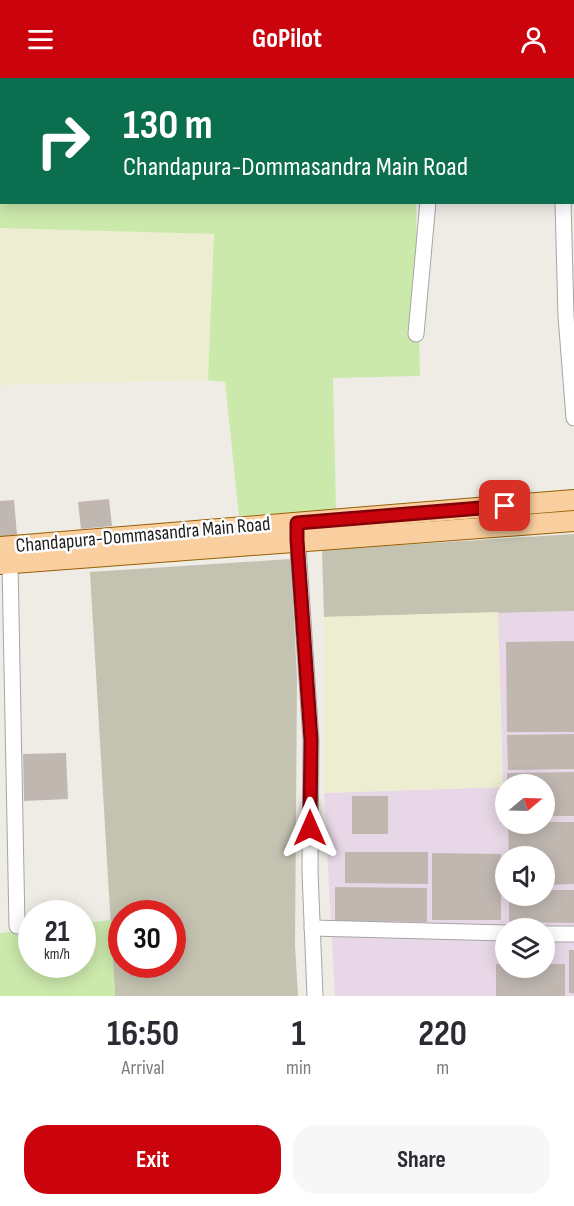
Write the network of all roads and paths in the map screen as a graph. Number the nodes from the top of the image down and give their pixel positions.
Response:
1 (428, 204) edge
2 (563, 204) edge
3 (570, 317) edge
4 (416, 334) dead end
5 (574, 418) edge
6 (574, 500) edge
7 (574, 521) edge
8 (297, 532) junction
9 (3, 558) edge
10 (17, 926) dead end
11 (312, 928) junction
12 (495, 933) edge
13 (555, 934) edge
14 (574, 934) edge
15 (315, 996) edge

1 - 4 street
2 - 3 street
3 - 5 street
6 - 8 main road, Chandapura-Dommasandra Main Road
7 - 8 main road, Chandapura-Dommasandra Main Road
8 - 9 main road, Chandapura-Dommasandra Main Road
8 - 11 street
9 - 10 street
11 - 12 street
11 - 15 street
13 - 14 street

